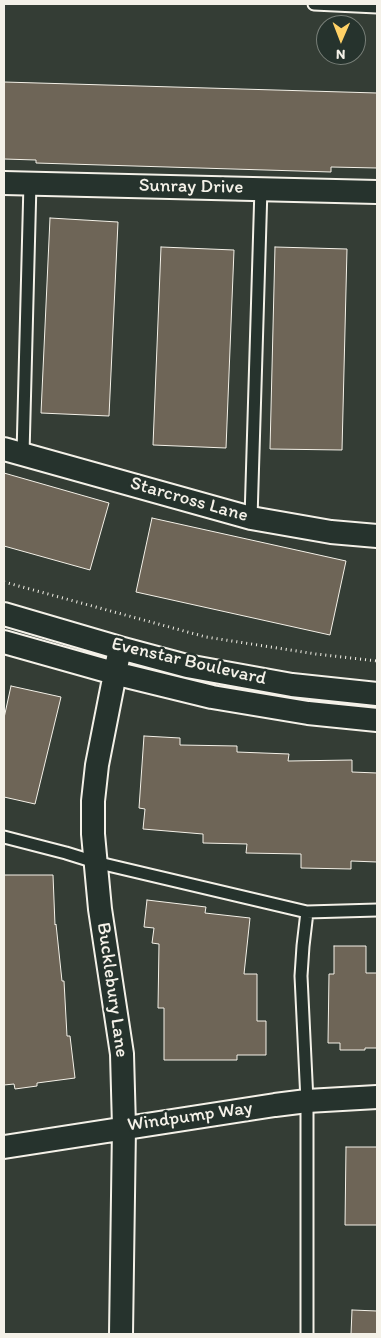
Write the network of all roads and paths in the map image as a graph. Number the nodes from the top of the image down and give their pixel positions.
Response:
1 (314, 4) edge
2 (377, 7) edge
3 (4, 183) edge
4 (30, 183) junction
5 (261, 188) junction
6 (377, 192) edge
7 (13, 451) edge
8 (251, 518) junction
9 (377, 536) edge
10 (4, 582) edge
11 (4, 614) edge
12 (4, 642) edge
13 (120, 648) junction
14 (377, 661) edge
15 (114, 674) junction
16 (377, 694) edge
17 (377, 720) edge
18 (4, 837) edge
19 (95, 862) junction
20 (377, 910) edge
21 (307, 912) junction
22 (377, 1097) edge
23 (308, 1101) junction
24 (124, 1127) junction
25 (4, 1147) edge
26 (121, 1334) edge
27 (307, 1334) edge

1 - 2 lane
3 - 4 street, Sunray Drive
4 - 5 street, Sunray Drive
4 - 7 lane
5 - 6 street, Sunray Drive
5 - 8 lane
7 - 8 street, Starcross Lane
8 - 9 street, Starcross Lane
10 - 14 path
11 - 13 street, Evenstar Boulevard
12 - 15 street, Evenstar Boulevard
13 - 15 street, Bucklebury Lane
13 - 16 street, Evenstar Boulevard
15 - 17 street, Evenstar Boulevard
15 - 19 street, Bucklebury Lane
18 - 19 lane
19 - 21 lane
19 - 24 street, Bucklebury Lane
20 - 21 lane
21 - 23 lane
22 - 23 street, Windpump Way
23 - 24 street, Windpump Way
23 - 27 lane
24 - 25 street, Windpump Way
24 - 26 street, Bucklebury Lane

